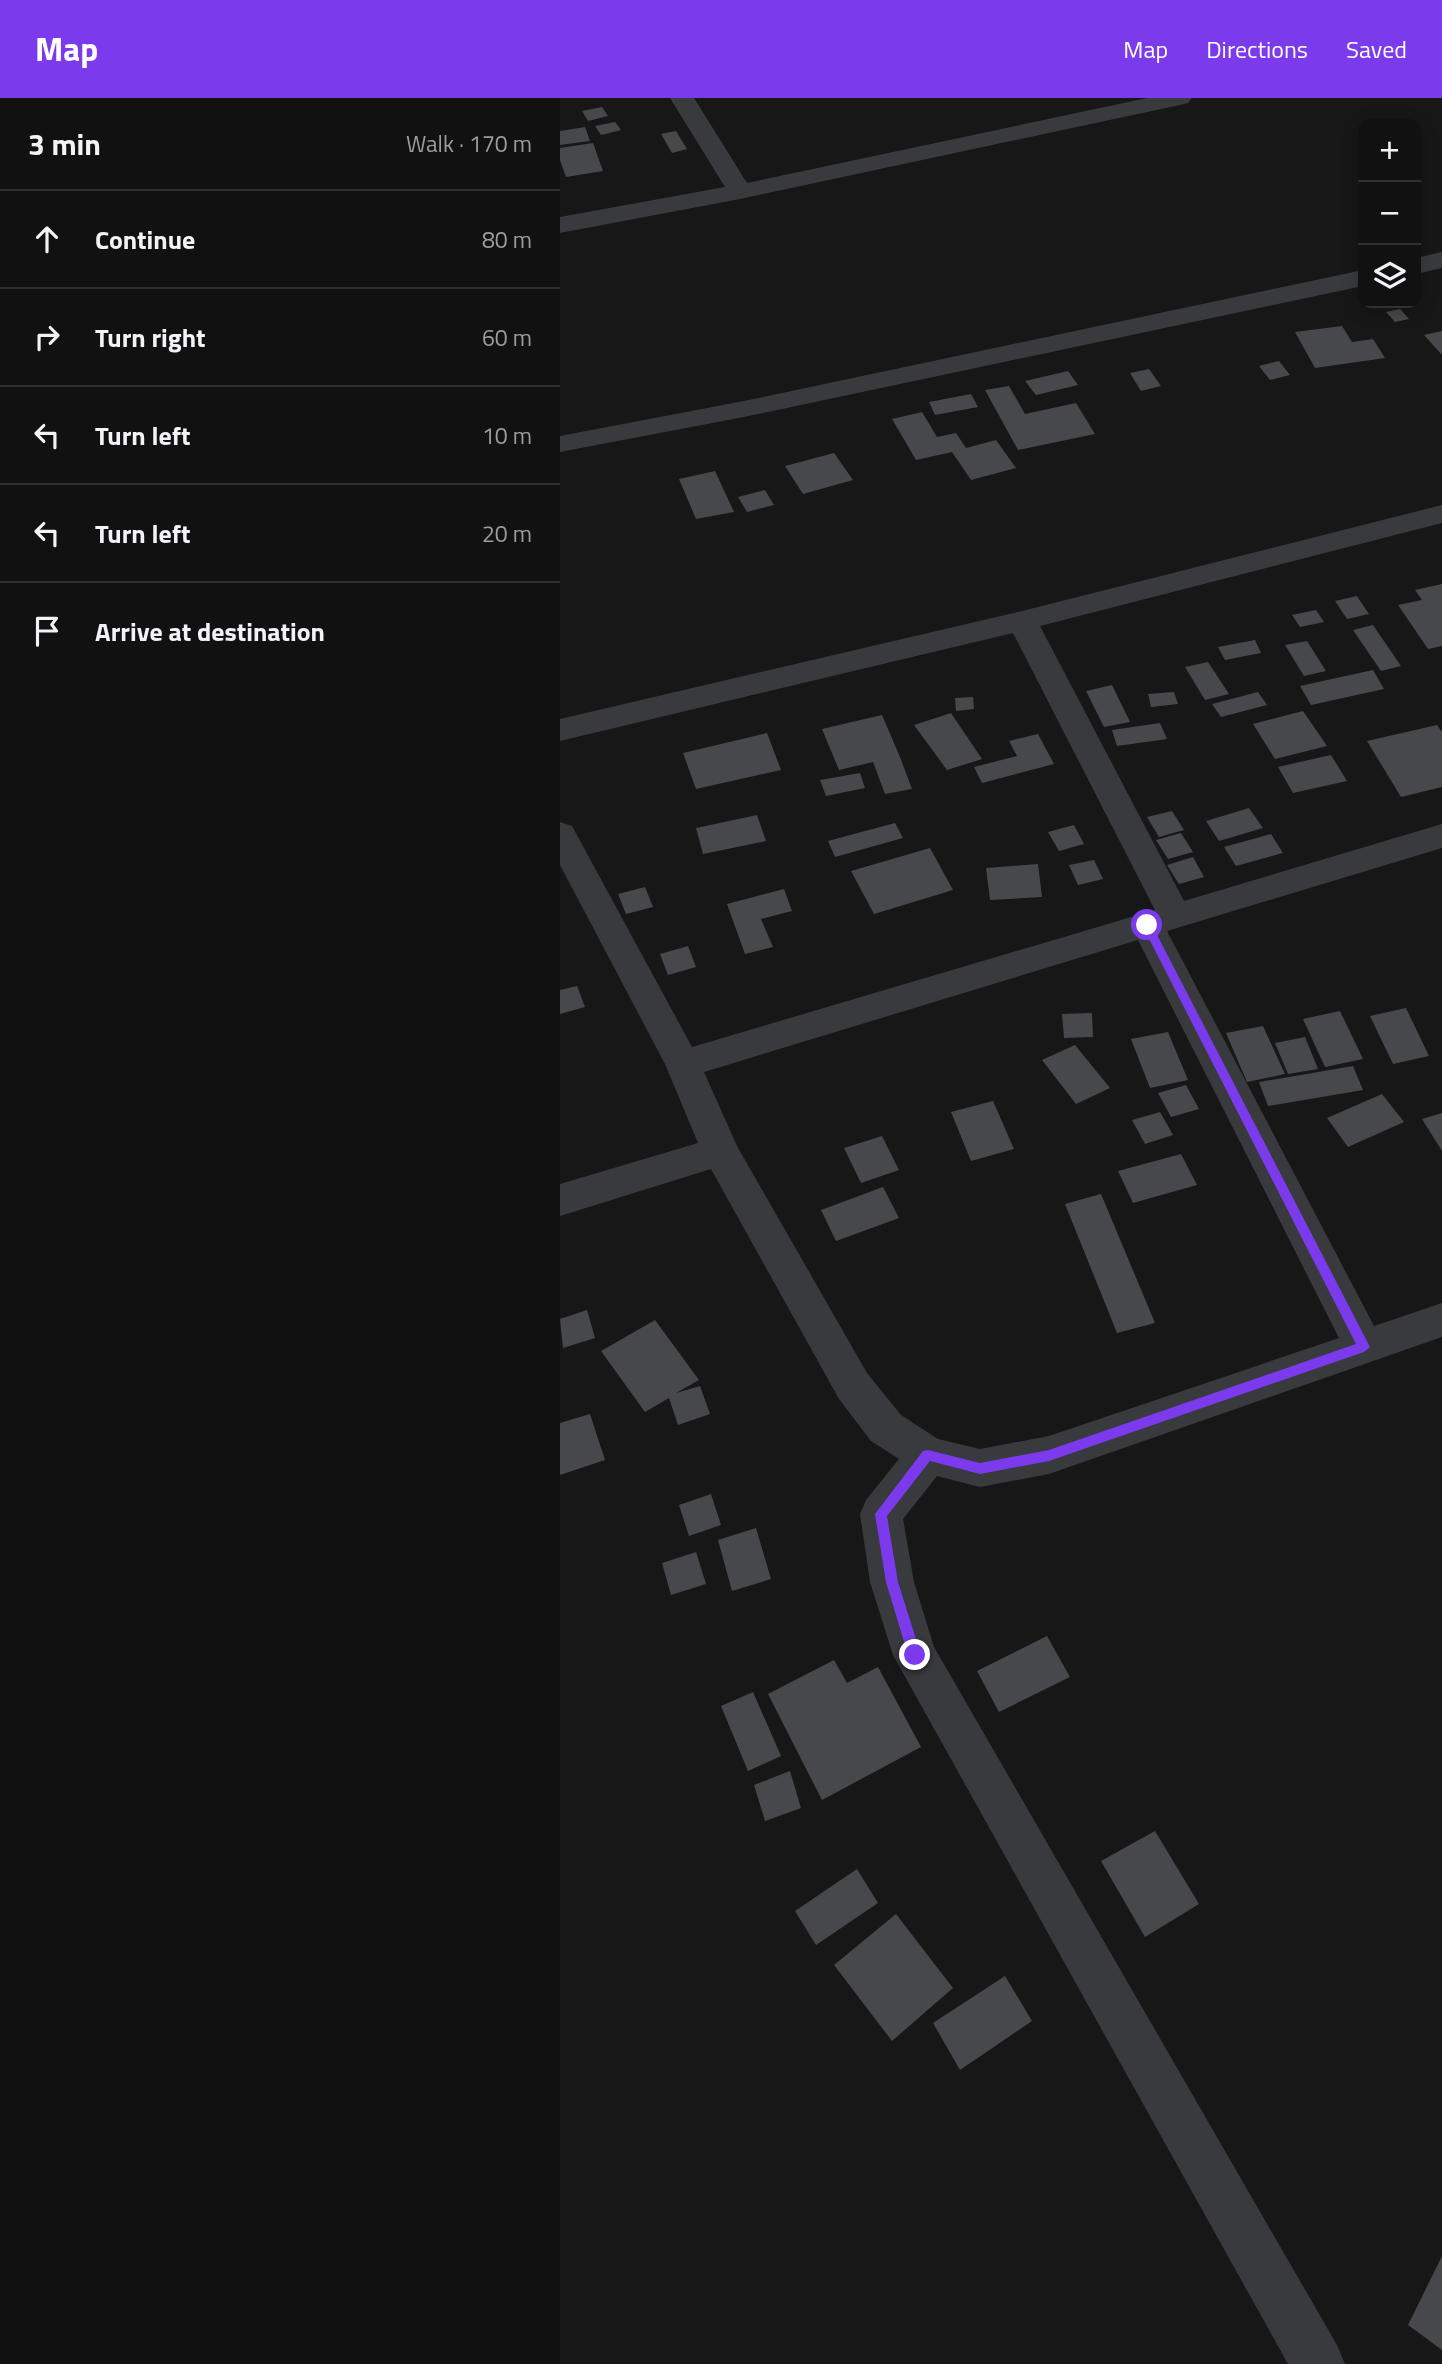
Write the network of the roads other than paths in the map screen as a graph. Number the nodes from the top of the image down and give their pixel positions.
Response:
1 (682, 98) edge
2 (1180, 98) edge
3 (740, 192) junction
4 (560, 225) edge
5 (1442, 260) edge
6 (1421, 265) edge
7 (1358, 279) edge
8 (560, 444) edge
9 (1442, 514) edge
10 (1022, 621) junction
11 (560, 730) edge
12 (560, 834) edge
13 (1442, 836) edge
14 (570, 873) edge
15 (1161, 920) junction
16 (683, 1064) junction
17 (720, 1151) junction
18 (560, 1200) edge
19 (1442, 1320) edge
20 (1364, 1347) junction
21 (928, 1455) junction
22 (1318, 2364) edge

1 - 3 street
2 - 3 street
3 - 4 street
5 - 6 street
7 - 8 street
9 - 10 street
10 - 11 street
10 - 15 street
12 - 14 street
13 - 15 street
14 - 16 street
15 - 16 street
15 - 20 street
16 - 17 street
17 - 18 street
17 - 21 street
19 - 20 street
20 - 21 street
21 - 22 street

